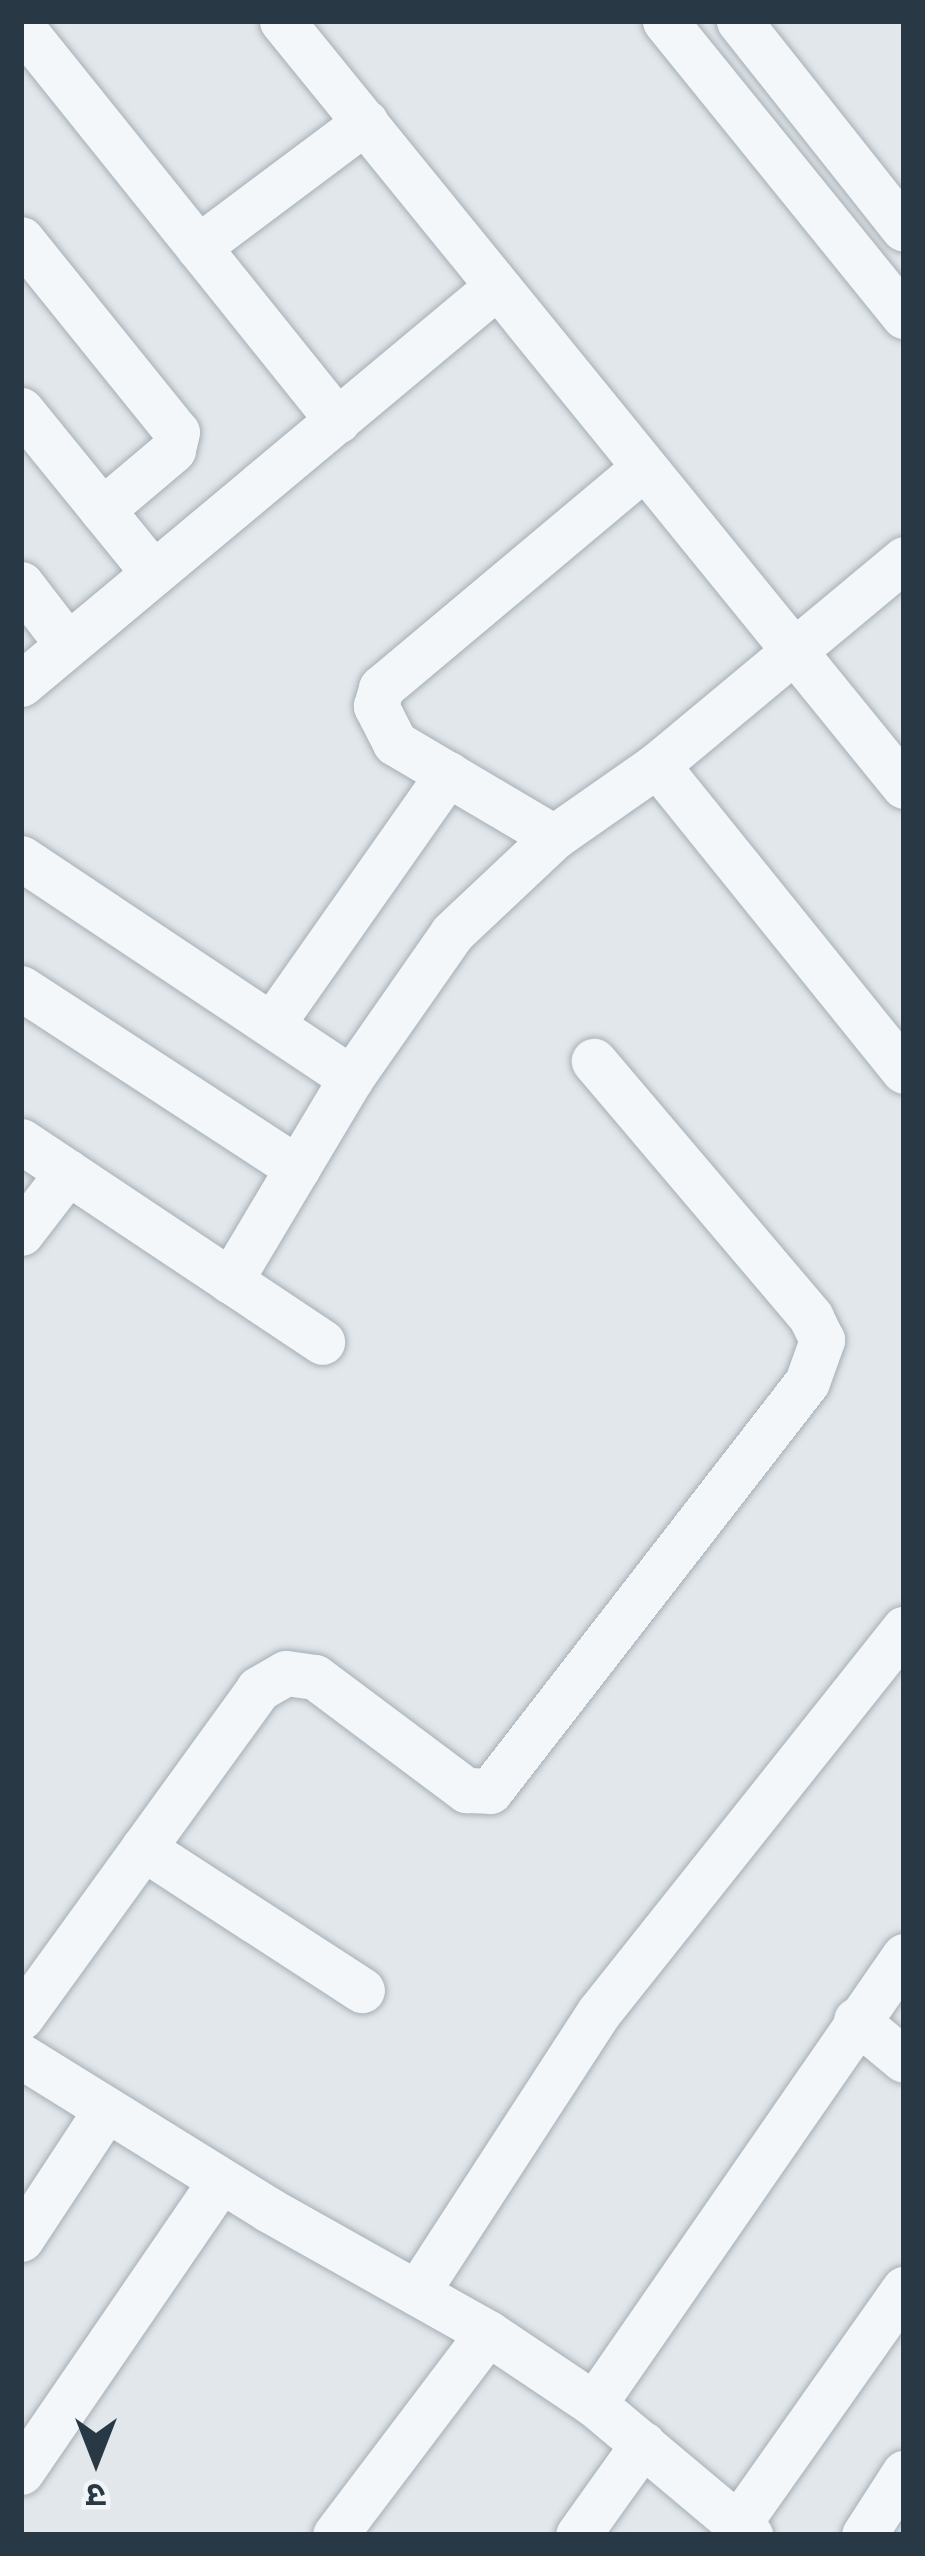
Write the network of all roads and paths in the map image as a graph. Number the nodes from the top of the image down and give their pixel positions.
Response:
1 (282, 21) edge
2 (665, 21) edge
3 (739, 21) edge
4 (21, 26) edge
5 (365, 122) junction
6 (904, 230) edge
7 (21, 239) edge
8 (198, 247) junction
9 (495, 288) junction
10 (904, 316) edge
11 (21, 410) edge
12 (338, 421) junction
13 (643, 467) junction
14 (102, 510) junction
15 (904, 559) edge
16 (151, 570) junction
17 (21, 584) edge
18 (67, 644) junction
19 (795, 651) junction
20 (21, 684) edge
21 (657, 765) junction
22 (448, 774) junction
23 (904, 786) edge
24 (554, 837) junction
25 (21, 858) edge
26 (21, 988) edge
27 (272, 1024) junction
28 (594, 1061) dead end
29 (904, 1071) edge
30 (350, 1078) junction
31 (21, 1141) edge
32 (297, 1168) junction
33 (68, 1172) junction
34 (21, 1233) edge
35 (230, 1281) junction
36 (322, 1342) dead end
37 (904, 1628) edge
38 (142, 1848) junction
39 (904, 1956) edge
40 (362, 1990) dead end
41 (21, 2017) edge
42 (856, 2020) junction
43 (21, 2056) edge
44 (904, 2060) edge
45 (105, 2111) junction
46 (220, 2181) junction
47 (21, 2239) edge
48 (904, 2289) edge
49 (419, 2290) junction
50 (488, 2333) junction
51 (594, 2404) junction
52 (643, 2444) junction
53 (21, 2472) edge
54 (904, 2473) edge
55 (744, 2530) edge
56 (335, 2535) edge
57 (578, 2535) edge
58 (863, 2535) edge

1 - 5 street
2 - 10 street
3 - 6 street
4 - 8 street
5 - 8 street
5 - 9 street
7 - 14 street
8 - 12 street
9 - 12 street
9 - 13 street
11 - 14 street
12 - 16 street
13 - 19 street
13 - 22 street
14 - 16 street
15 - 19 street
16 - 18 street
17 - 18 street
18 - 20 street
19 - 21 street
19 - 23 street
21 - 24 street
21 - 29 street
22 - 24 street
22 - 27 street
24 - 30 street
25 - 27 street
26 - 32 street
27 - 30 street
28 - 38 street
30 - 32 street
31 - 33 street
32 - 35 street
33 - 34 street
33 - 35 street
35 - 36 street
37 - 49 street
38 - 40 street
38 - 41 street
39 - 42 street
42 - 44 street
42 - 51 street
43 - 45 street
45 - 46 street
45 - 47 street
46 - 49 street
46 - 53 street
48 - 55 street
49 - 50 street
50 - 51 street
50 - 56 street
51 - 52 street
52 - 55 street
52 - 57 street
54 - 58 street

